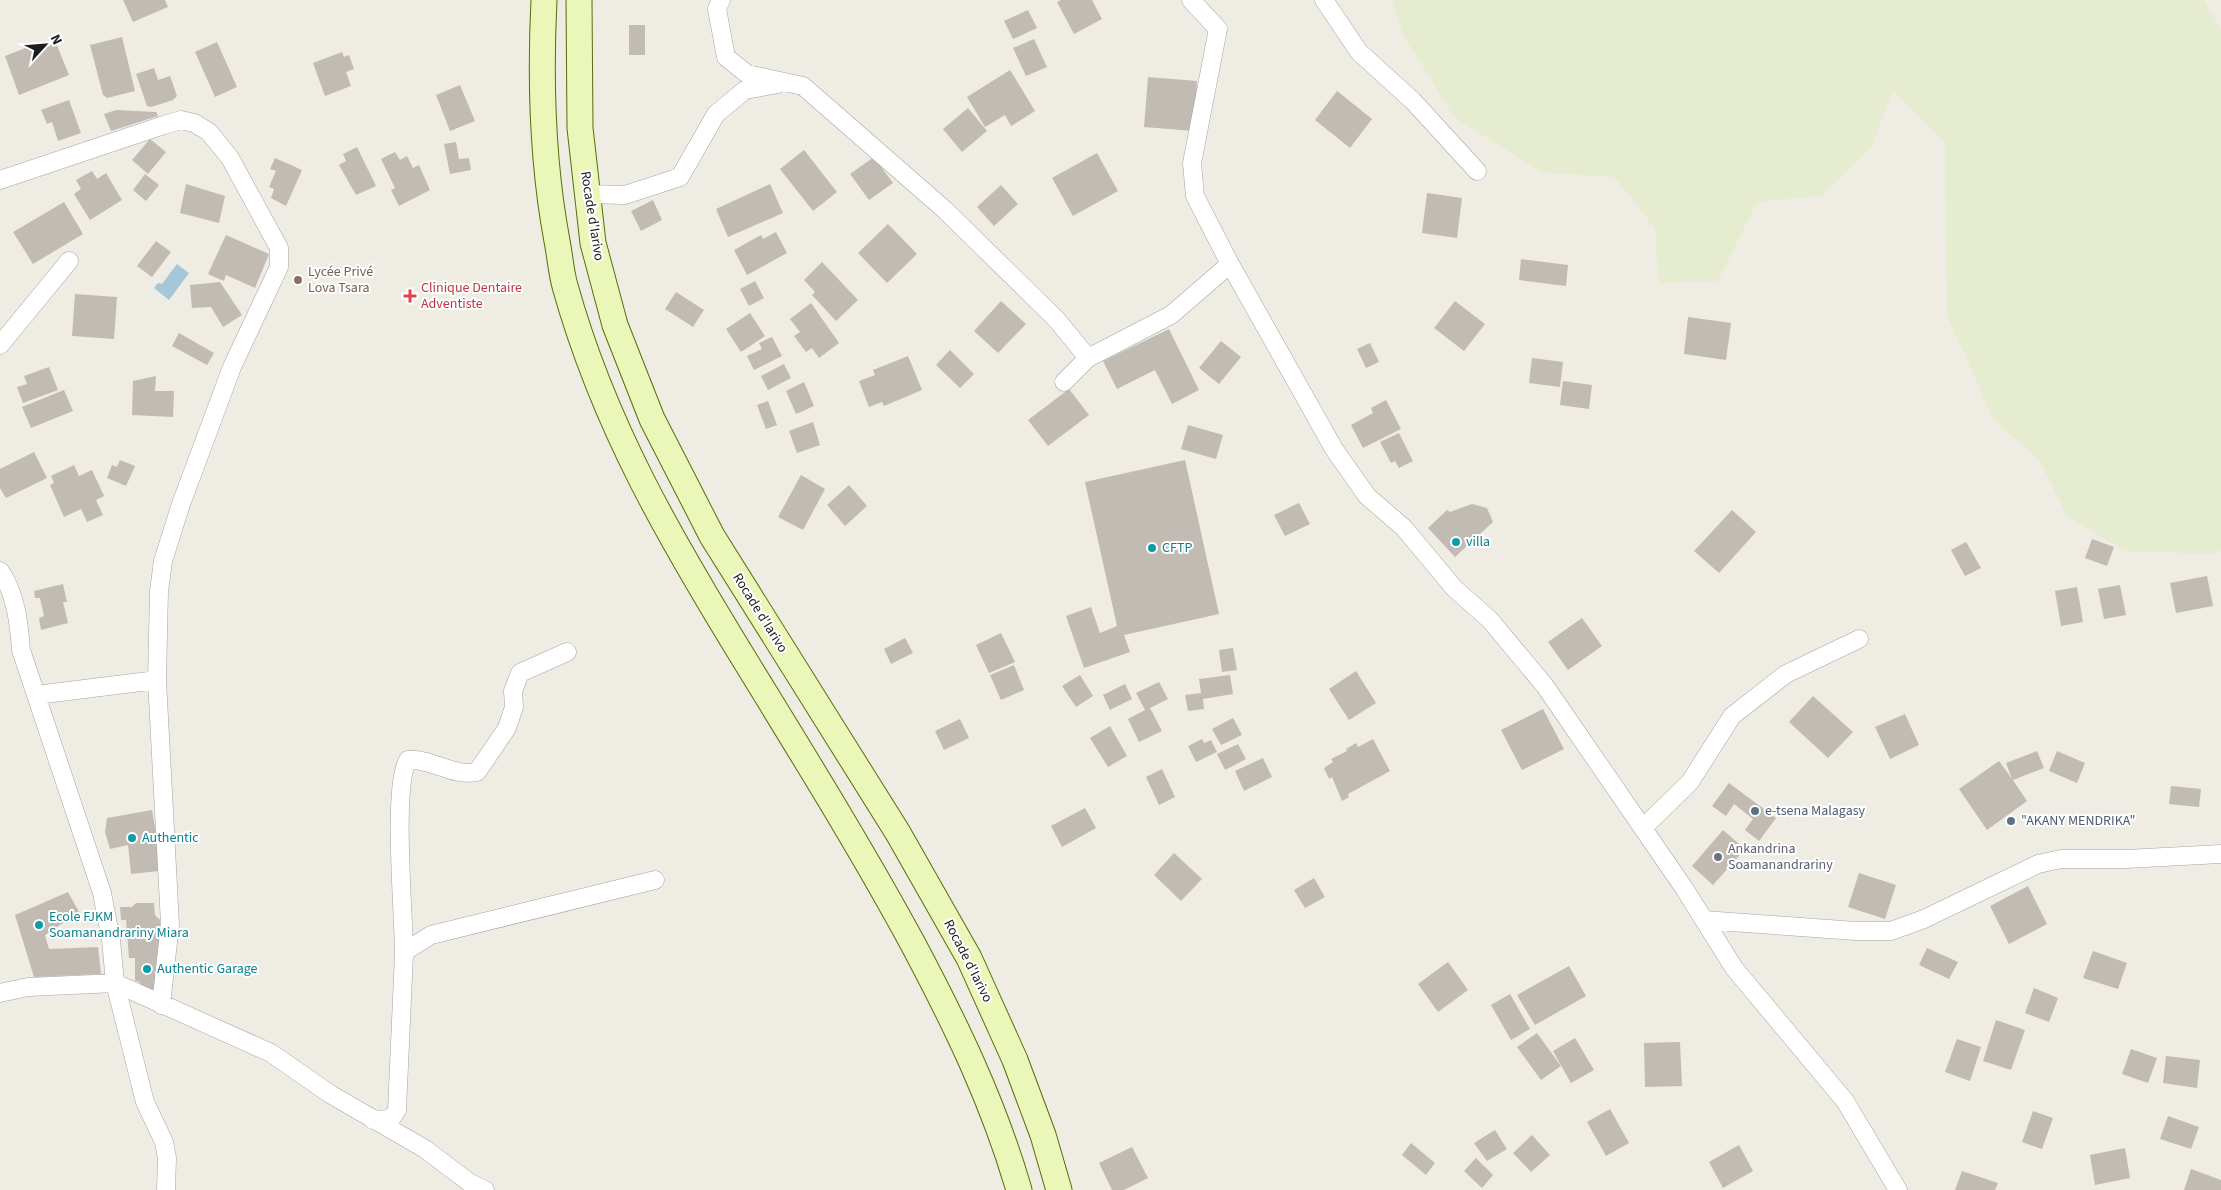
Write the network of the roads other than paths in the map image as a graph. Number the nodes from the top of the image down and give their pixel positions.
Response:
1 (544, 0) edge
2 (579, 0) edge
3 (721, 0) edge
4 (1191, 0) edge
5 (1324, 0) edge
6 (786, 82) junction
7 (1477, 171) dead end
8 (0, 180) edge
9 (587, 194) junction
10 (69, 261) dead end
11 (1230, 264) junction
12 (0, 345) edge
13 (1088, 358) junction
14 (1064, 382) dead end
15 (0, 571) edge
16 (1859, 639) dead end
17 (567, 652) dead end
18 (156, 680) junction
19 (36, 694) junction
20 (1643, 828) junction
21 (2221, 854) edge
22 (655, 880) dead end
23 (1704, 920) junction
24 (404, 952) junction
25 (115, 984) junction
26 (0, 993) edge
27 (161, 1005) junction
28 (373, 1120) junction
29 (166, 1190) edge
30 (485, 1190) edge
31 (1019, 1190) edge
32 (1059, 1190) edge
33 (1898, 1190) edge

1 - 31 main road
2 - 9 main road, Rocade d'Iarivo
3 - 6 street
4 - 11 street
5 - 7 street
6 - 9 street
6 - 13 street
8 - 18 street
9 - 32 main road, Rocade d'Iarivo
10 - 12 street
11 - 13 street
11 - 20 street
13 - 14 street
15 - 19 street
16 - 20 street
17 - 24 street
18 - 19 street
18 - 27 street
19 - 25 street
20 - 23 street
21 - 23 street
22 - 24 street
23 - 33 street
24 - 28 street
25 - 26 street
25 - 27 street
25 - 29 street
27 - 28 street
28 - 30 street

